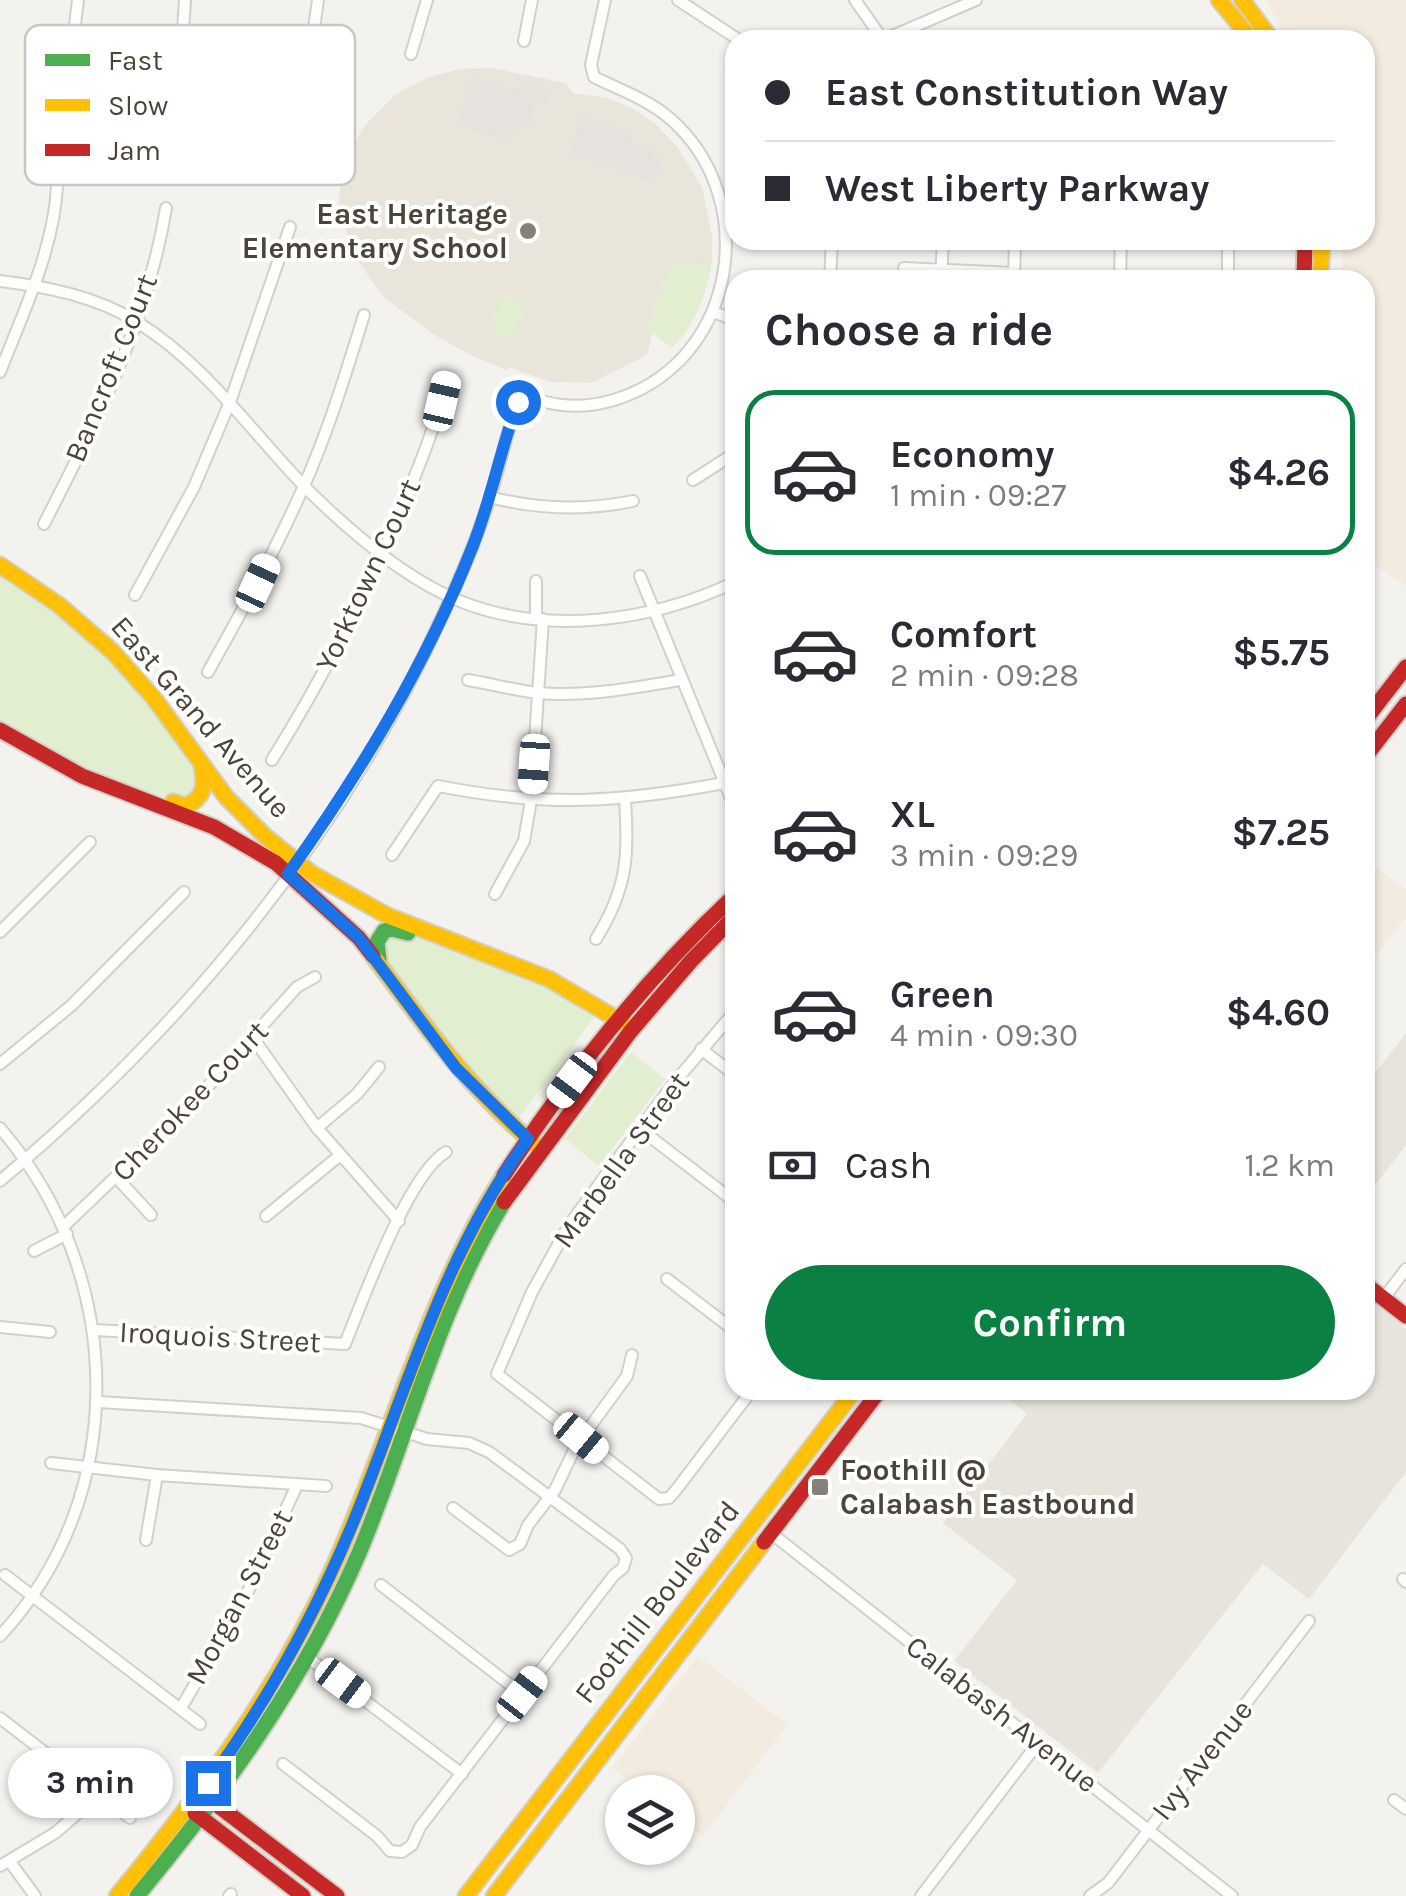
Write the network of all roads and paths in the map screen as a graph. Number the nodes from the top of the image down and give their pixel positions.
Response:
1 (78, 0) edge
2 (185, 0) edge
3 (318, 0) edge
4 (427, 0) edge
5 (532, 0) edge
6 (605, 0) edge
7 (678, 0) edge
8 (855, 0) edge
9 (944, 0) edge
10 (976, 0) edge
11 (1220, 0) edge
12 (1242, 0) edge
13 (951, 11) junction
14 (75, 25) edge
15 (183, 25) edge
16 (314, 25) edge
17 (876, 30) edge
18 (906, 30) edge
19 (1244, 30) edge
20 (1264, 30) edge
21 (725, 31) edge
22 (524, 41) dead end
23 (411, 54) dead end
24 (57, 186) dead end
25 (166, 208) dead end
26 (725, 224) edge
27 (290, 227) dead end
28 (726, 250) edge
29 (904, 268) dead end
30 (915, 270) edge
31 (0, 280) edge
32 (34, 285) junction
33 (714, 312) junction
34 (364, 315) dead end
35 (725, 316) edge
36 (136, 321) junction
37 (0, 372) edge
38 (446, 381) dead end
39 (230, 402) junction
40 (725, 459) edge
41 (693, 480) dead end
42 (304, 486) junction
43 (490, 496) junction
44 (633, 502) dead end
45 (44, 524) dead end
46 (384, 554) junction
47 (0, 565) edge
48 (640, 576) dead end
49 (536, 581) dead end
50 (725, 586) edge
51 (135, 595) dead end
52 (451, 597) junction
53 (653, 611) junction
54 (540, 619) junction
55 (1406, 667) edge
56 (208, 672) dead end
57 (468, 680) dead end
58 (680, 680) junction
59 (539, 693) junction
60 (1406, 704) edge
61 (1375, 707) edge
62 (0, 730) edge
63 (1375, 744) edge
64 (272, 760) dead end
65 (202, 768) junction
66 (724, 782) joint
67 (145, 800) junction
68 (531, 800) junction
69 (624, 800) junction
70 (90, 842) dead end
71 (392, 855) dead end
72 (293, 868) junction
73 (184, 892) dead end
74 (496, 894) dead end
75 (725, 910) edge
76 (725, 920) edge
77 (716, 923) junction
78 (0, 932) edge
79 (725, 932) edge
80 (432, 934) junction
81 (596, 939) dead end
82 (380, 964) junction
83 (316, 977) dead end
84 (725, 1022) edge
85 (625, 1024) junction
86 (254, 1038) junction
87 (702, 1050) junction
88 (0, 1064) edge
89 (379, 1066) dead end
90 (725, 1067) edge
91 (0, 1128) edge
92 (317, 1128) junction
93 (640, 1128) junction
94 (534, 1144) junction
95 (446, 1152) dead end
96 (338, 1156) junction
97 (26, 1160) junction
98 (118, 1178) junction
99 (0, 1181) edge
100 (725, 1194) edge
101 (151, 1215) dead end
102 (266, 1216) dead end
103 (399, 1221) junction
104 (65, 1230) junction
105 (34, 1251) dead end
106 (1406, 1269) edge
107 (667, 1279) dead end
108 (1375, 1291) edge
109 (1384, 1298) junction
110 (1406, 1316) edge
111 (725, 1323) edge
112 (0, 1327) edge
113 (94, 1330) junction
114 (50, 1332) dead end
115 (632, 1355) dead end
116 (744, 1400) edge
117 (847, 1400) edge
118 (872, 1400) edge
119 (98, 1402) junction
120 (396, 1428) junction
121 (581, 1438) junction
122 (51, 1463) dead end
123 (89, 1469) junction
124 (157, 1475) junction
125 (297, 1485) junction
126 (326, 1486) dead end
127 (549, 1498) junction
128 (453, 1508) dead end
129 (771, 1533) junction
130 (146, 1540) dead end
131 (4, 1575) dead end
132 (381, 1585) dead end
133 (33, 1596) junction
134 (1309, 1621) dead end
135 (0, 1636) edge
136 (306, 1656) junction
137 (522, 1694) junction
138 (181, 1708) junction
139 (0, 1718) edge
140 (200, 1724) dead end
141 (12, 1727) junction
142 (0, 1737) edge
143 (1038, 1743) junction
144 (283, 1764) dead end
145 (462, 1774) junction
146 (100, 1794) junction
147 (207, 1798) junction
148 (1394, 1800) dead end
149 (1406, 1808) edge
150 (195, 1813) junction
151 (130, 1818) dead end
152 (1148, 1830) junction
153 (5, 1864) edge
154 (35, 1896) edge
155 (116, 1896) edge
156 (137, 1896) edge
157 (303, 1896) edge
158 (337, 1896) edge
159 (466, 1896) edge
160 (494, 1896) edge
161 (921, 1896) edge
162 (1090, 1896) edge
163 (1232, 1896) edge

1 - 14 street
2 - 15 street
3 - 16 street
4 - 23 street
5 - 22 street
6 - 26 street
7 - 21 street
8 - 17 street
9 - 13 street
10 - 13 street
11 - 19 street
12 - 20 street
13 - 18 street
24 - 32 street
25 - 36 street, Bancroft Court
27 - 39 street
28 - 33 street
29 - 30 street
31 - 32 street
32 - 36 street
32 - 37 street
33 - 35 street
33 - 43 street
34 - 42 street
36 - 39 street
36 - 45 street, Bancroft Court
38 - 46 street, Yorktown Court
39 - 42 street
39 - 51 street
40 - 41 street
42 - 46 street
42 - 56 street
43 - 44 street
43 - 52 street
46 - 52 street
46 - 64 street, Yorktown Court
47 - 65 street, East Grand Avenue
48 - 53 street
49 - 54 street
50 - 53 street
52 - 54 street
52 - 72 street
53 - 54 street
53 - 58 street
54 - 59 street
55 - 61 street
57 - 59 street
58 - 59 street
58 - 66 street
59 - 68 street
60 - 63 street
62 - 67 street
65 - 67 street
65 - 72 street, East Grand Avenue
66 - 69 street
67 - 72 street
68 - 69 street
68 - 71 street
68 - 74 street
69 - 81 street
70 - 78 street
72 - 80 street, East Grand Avenue
72 - 82 street
72 - 97 street
73 - 88 street
75 - 77 street
76 - 77 street
77 - 79 street
77 - 85 street
80 - 82 street
80 - 85 street, East Grand Avenue
82 - 94 street
83 - 86 street, Cherokee Court
84 - 87 street, Marbella Street
85 - 94 street
86 - 92 street
86 - 98 street, Cherokee Court
87 - 90 street
87 - 93 street, Marbella Street
89 - 92 street
91 - 97 street
92 - 96 street
93 - 100 street
93 - 121 street, Marbella Street
94 - 120 street
95 - 103 street
96 - 102 street
96 - 103 street
97 - 99 street
97 - 104 street
98 - 101 street
98 - 104 street, Cherokee Court
103 - 113 street, Iroquois Street
104 - 105 street, Cherokee Court
104 - 113 street
106 - 109 street
107 - 111 street
108 - 109 street
109 - 110 street
112 - 114 street
113 - 119 street
115 - 121 street
116 - 121 street
117 - 159 street, Foothill Boulevard
118 - 129 street, Foothill Boulevard
119 - 120 street
119 - 123 street
120 - 127 street
120 - 136 street
120 - 147 street
121 - 127 street
122 - 123 street
123 - 124 street
123 - 133 street
124 - 125 street
124 - 130 street
125 - 126 street
125 - 138 street, Morgan Street
127 - 128 street
127 - 137 street
129 - 143 street, Calabash Avenue
129 - 160 street, Foothill Boulevard
131 - 133 street
132 - 137 street
133 - 135 street
133 - 138 street
134 - 152 street, Ivy Avenue
136 - 145 street
136 - 147 street
137 - 145 street
138 - 140 street
139 - 141 street
141 - 142 street
141 - 146 street
143 - 152 street, Calabash Avenue
143 - 161 street
144 - 145 street
146 - 151 street
146 - 153 street
147 - 150 street
147 - 158 street
148 - 149 street
150 - 155 street
150 - 156 street
150 - 157 street
152 - 162 street, Ivy Avenue
152 - 163 street, Calabash Avenue
153 - 154 street

